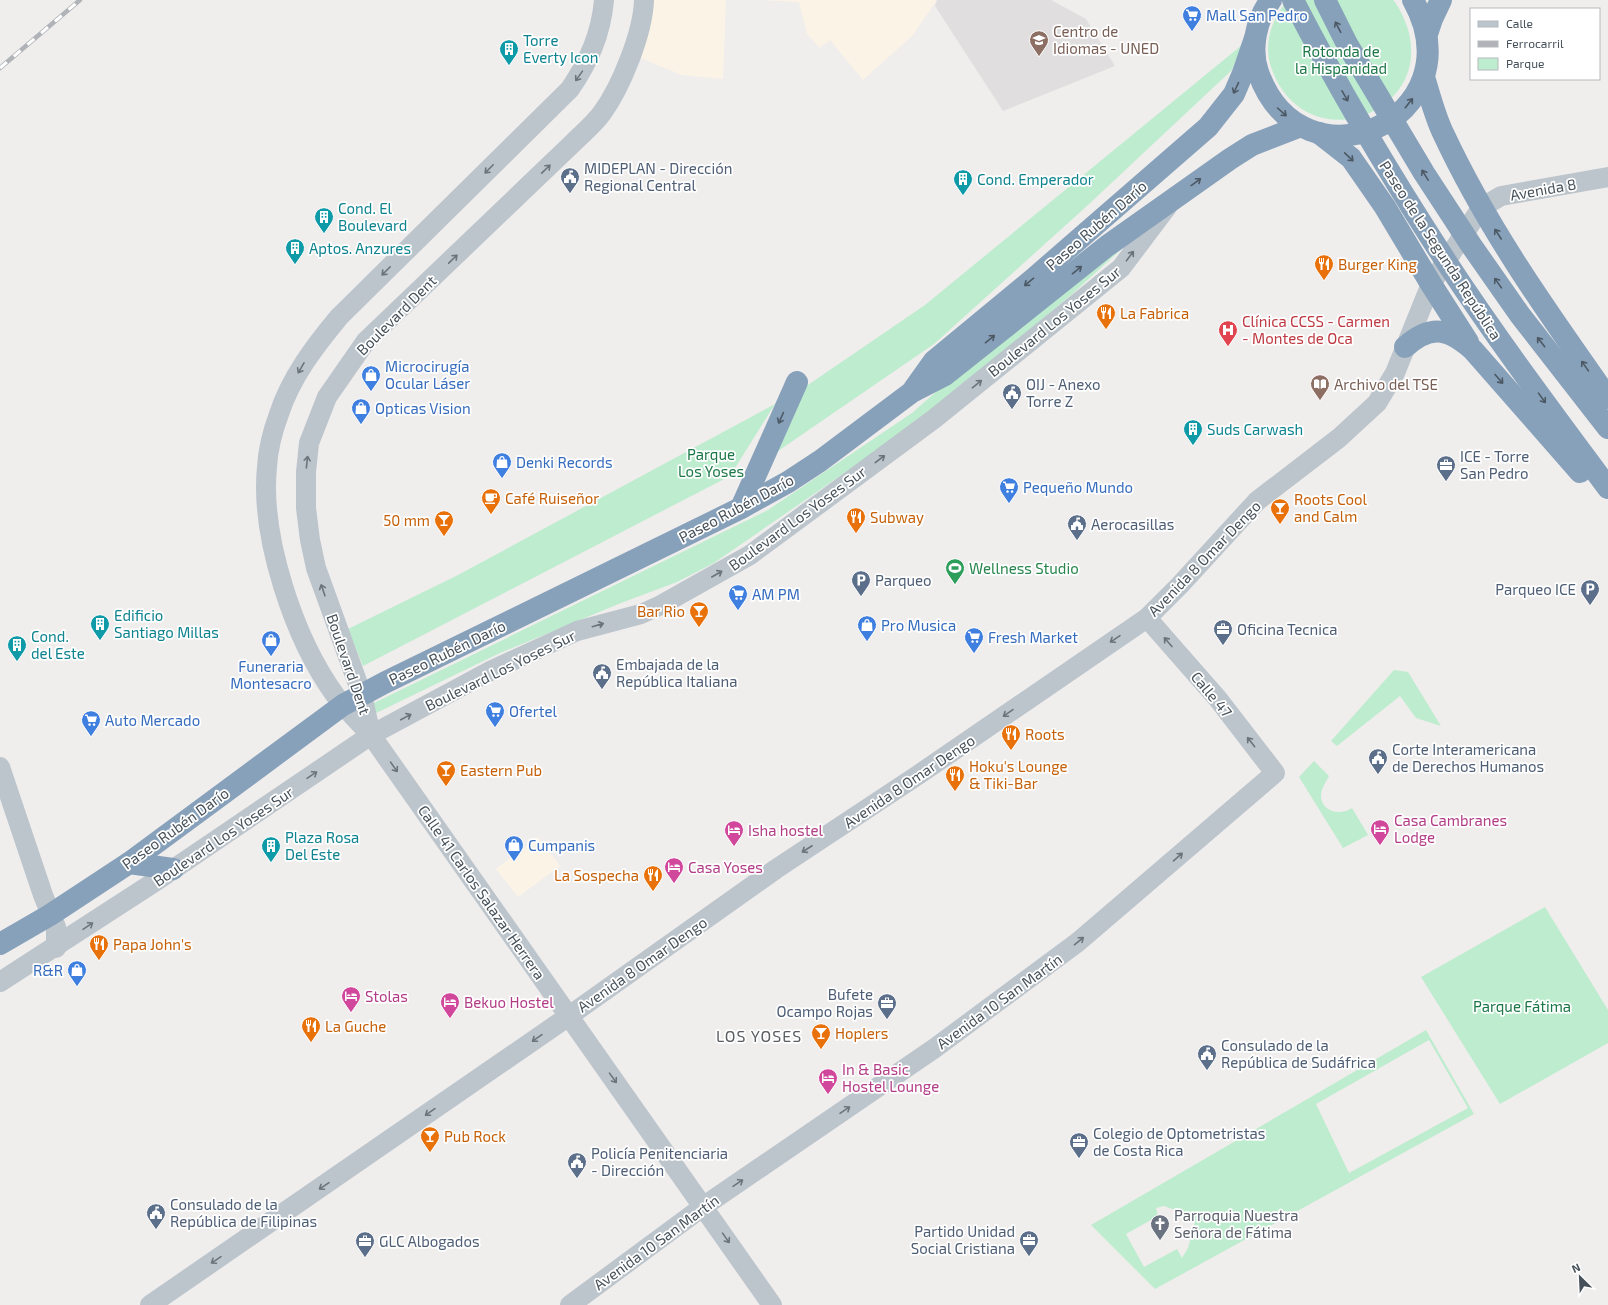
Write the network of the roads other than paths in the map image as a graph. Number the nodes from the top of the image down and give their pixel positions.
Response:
1 (604, 0) edge
2 (644, 0) edge
3 (1293, 0) edge
4 (1325, 0) edge
5 (1413, 0) edge
6 (1441, 0) edge
7 (1267, 2) edge
8 (1427, 34) junction
9 (1255, 38) junction
10 (1424, 77) junction
11 (1310, 130) junction
12 (1608, 177) edge
13 (1173, 199) junction
14 (1481, 208) junction
15 (1431, 284) junction
16 (1405, 347) junction
17 (1473, 350) junction
18 (796, 382) dead end
19 (912, 392) junction
20 (1608, 398) edge
21 (1608, 428) edge
22 (1608, 488) edge
23 (1608, 503) edge
24 (741, 508) junction
25 (1147, 618) junction
26 (362, 695) junction
27 (343, 706) junction
28 (371, 735) junction
29 (0, 767) edge
30 (1275, 773) joint
31 (129, 863) junction
32 (174, 869) junction
33 (50, 914) junction
34 (0, 944) edge
35 (56, 948) junction
36 (0, 982) edge
37 (569, 1016) junction
38 (704, 1206) junction
39 (150, 1305) edge
40 (570, 1305) edge
41 (772, 1305) edge

1 -> 27 street, Boulevard Dent
26 -> 2 street, Boulevard Dent
3 -> 22 highway, Paseo de la Segunda República
21 -> 4 highway, Paseo de la Segunda República
5 - 8 highway
6 - 8 highway
7 - 9 highway
8 - 10 highway
9 -> 11 highway
9 -> 19 highway, Paseo Rubén Darío
11 -> 10 highway
10 - 14 highway
13 -> 11 highway, Paseo Rubén Darío
11 -> 15 highway
12 - 14 street, Avenida 8
19 -> 13 highway, Paseo Rubén Darío
28 -> 13 street, Boulevard Los Yoses Sur
14 - 15 street, Avenida 8 Omar Dengo
20 -> 14 highway
15 - 16 street, Avenida 8 Omar Dengo
15 - 17 highway
16 - 17 highway
16 - 25 street, Avenida 8 Omar Dengo
17 -> 23 highway
18 -> 24 highway
19 - 24 highway, Paseo Rubén Darío
24 - 26 highway, Paseo Rubén Darío
30 -> 25 street, Calle 47
25 -> 37 street, Avenida 8 Omar Dengo
26 - 27 highway, Paseo Rubén Darío
26 - 28 street, Boulevard Dent
27 - 28 street, Boulevard Dent
27 - 31 highway, Paseo Rubén Darío
32 -> 28 street, Boulevard Los Yoses Sur
28 -> 37 street, Calle 41 Carlos Salazar Herrera
29 - 33 street
38 -> 30 street, Avenida 10 San Martín
31 - 32 highway
31 - 33 highway, Paseo Rubén Darío
35 -> 32 street, Boulevard Los Yoses Sur
33 - 34 highway, Paseo Rubén Darío
33 - 35 street
35 - 36 street, Boulevard Los Yoses Sur
37 -> 38 street, Calle 41 Carlos Salazar Herrera
37 -> 39 street, Avenida 8 Omar Dengo
38 - 40 street, Avenida 10 San Martín
38 -> 41 street, Calle 41 Carlos Salazar Herrera

